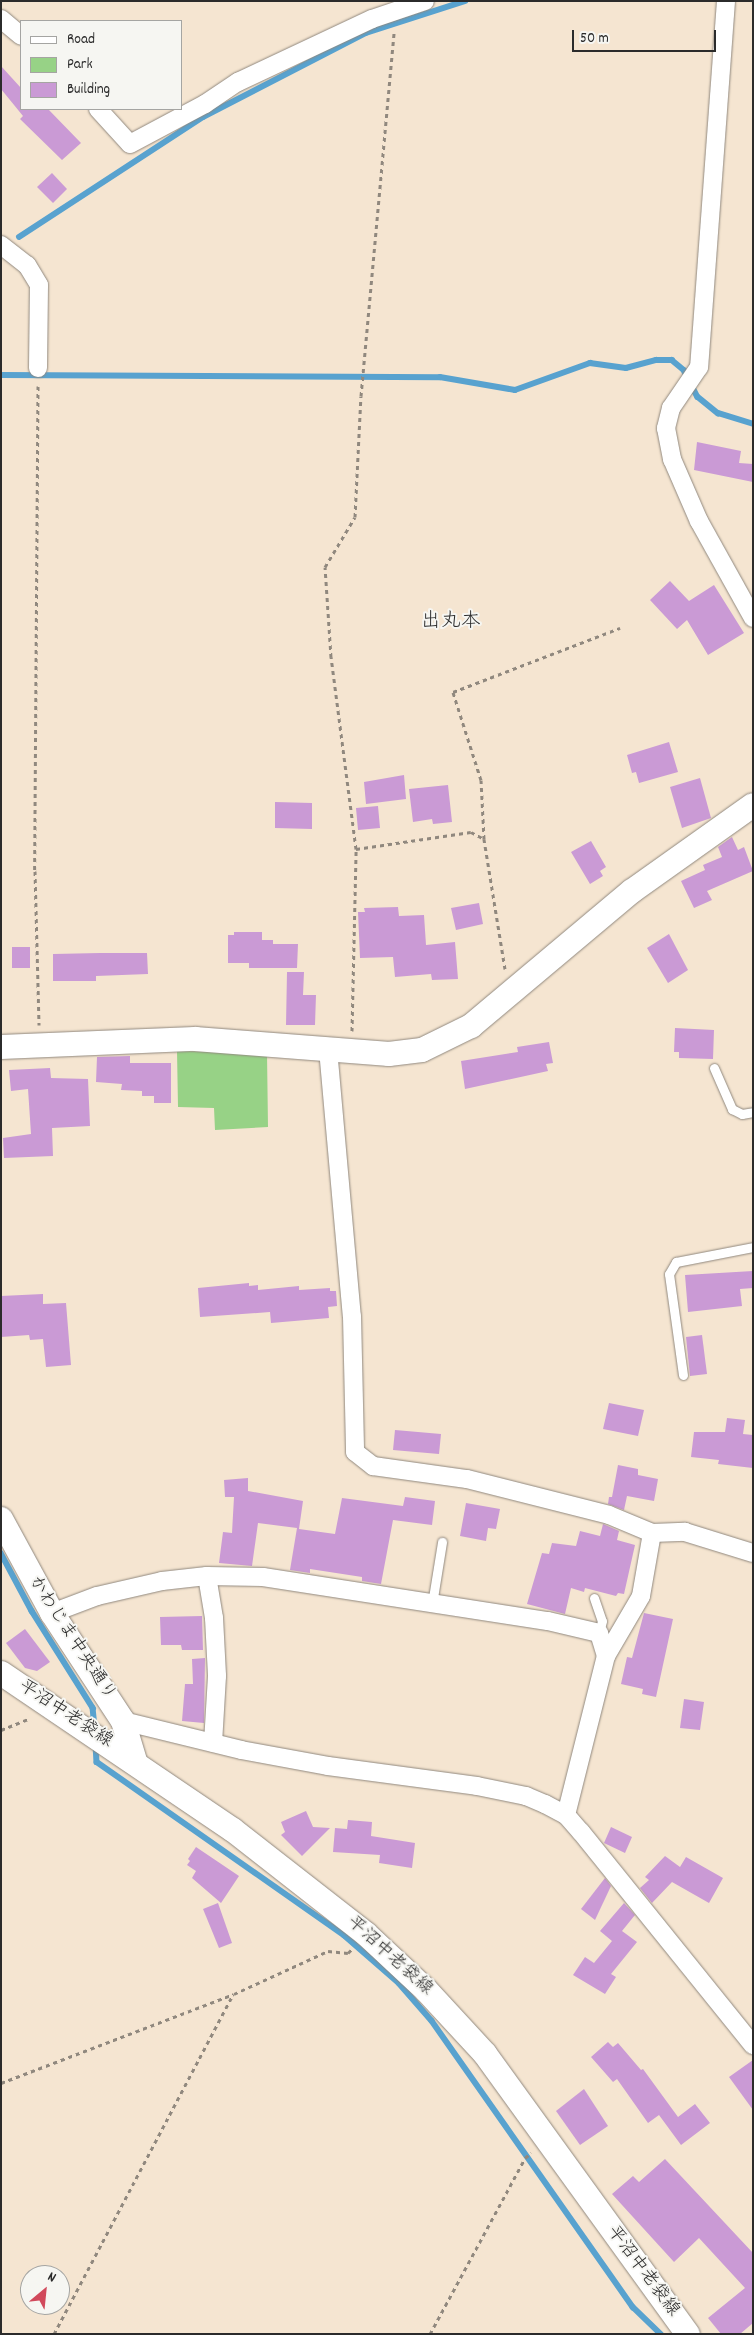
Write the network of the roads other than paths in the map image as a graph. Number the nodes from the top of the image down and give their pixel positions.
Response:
1 (426, 1) edge
2 (726, 1) edge
3 (395, 6) edge
4 (1, 19) edge
5 (20, 35) edge
6 (99, 110) edge
7 (1, 245) edge
8 (38, 368) road end
9 (753, 618) edge
10 (753, 805) edge
11 (1, 1047) edge
12 (328, 1049) junction
13 (714, 1068) dead end
14 (753, 1112) edge
15 (753, 1248) edge
16 (683, 1375) dead end
17 (1, 1519) edge
18 (652, 1534) junction
19 (442, 1542) dead end
20 (753, 1553) edge
21 (207, 1576) junction
22 (594, 1598) dead end
23 (432, 1604) junction
24 (52, 1613) junction
25 (599, 1633) junction
26 (606, 1656) junction
27 (1, 1673) edge
28 (123, 1721) junction
29 (213, 1744) junction
30 (135, 1761) junction
31 (566, 1815) junction
32 (753, 2045) edge
33 (688, 2334) edge

1 - 3 street
2 - 9 street
3 - 6 street
4 - 5 street
7 - 8 street
10 - 12 street
11 - 12 street
12 - 18 street
13 - 14 lane
15 - 16 lane
17 - 24 street, かわじま中央通り
18 - 20 street
18 - 26 street
19 - 23 lane
21 - 23 street
21 - 24 street
21 - 29 street
22 - 25 lane
23 - 25 street
24 - 28 street, かわじま中央通り
25 - 26 street
26 - 31 street
27 - 30 street, 平沼中老袋線
28 - 29 street
28 - 30 street, かわじま中央通り
29 - 31 street
30 - 33 street, 平沼中老袋線
31 - 32 street

